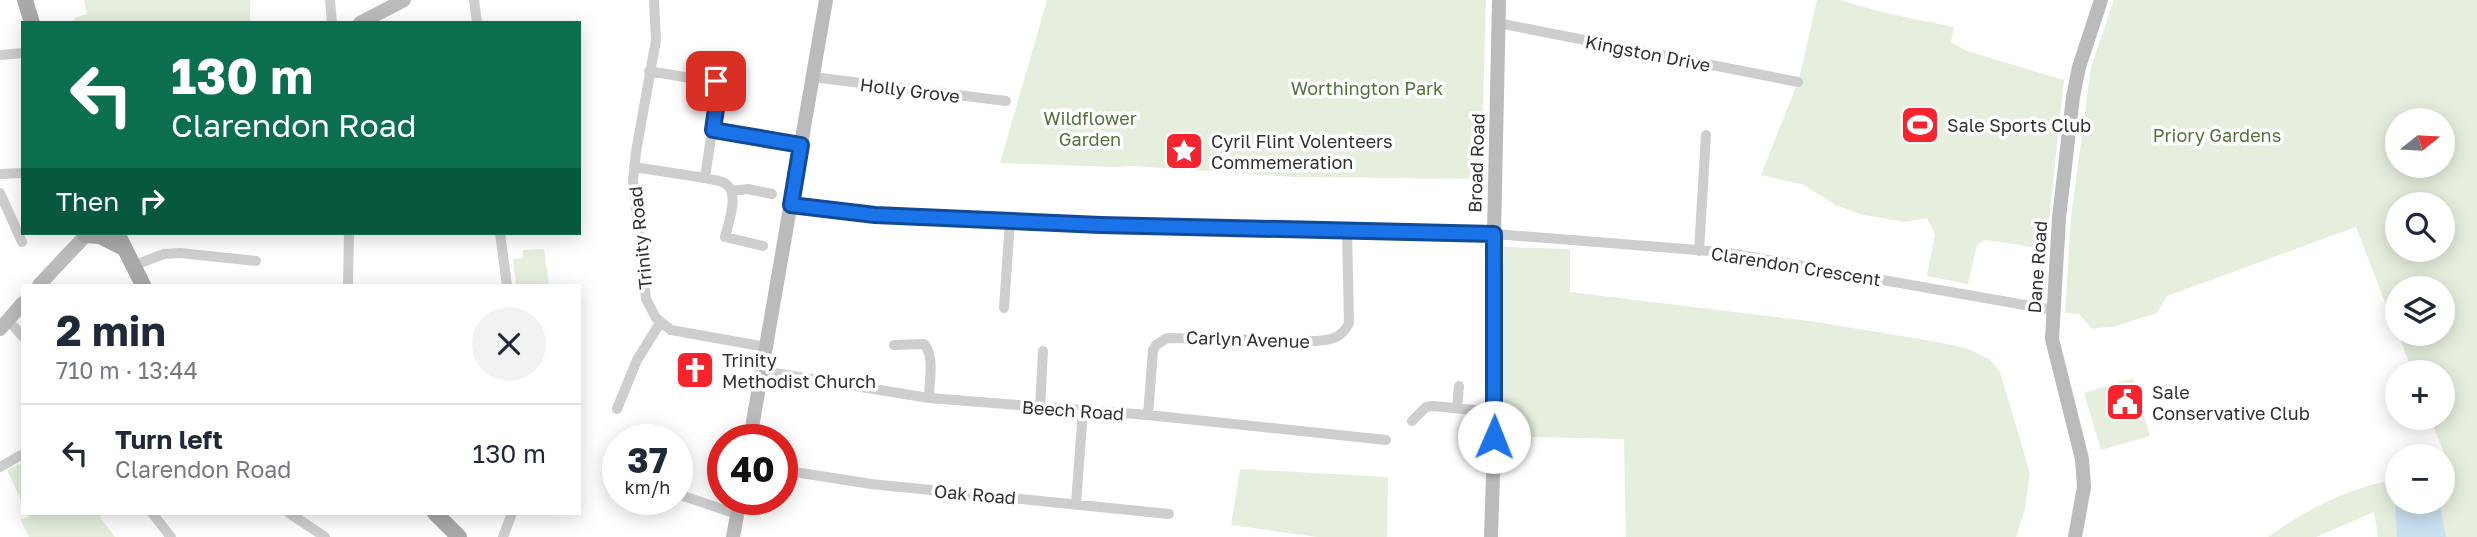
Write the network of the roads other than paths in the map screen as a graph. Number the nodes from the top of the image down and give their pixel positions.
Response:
1 (25, 0) edge
2 (330, 0) edge
3 (404, 0) edge
4 (474, 0) edge
5 (654, 0) edge
6 (826, 0) edge
7 (1499, 0) edge
8 (2101, 0) edge
9 (31, 21) edge
10 (331, 21) edge
11 (364, 21) edge
12 (477, 21) edge
13 (1498, 23) junction
14 (21, 53) edge
15 (0, 55) edge
16 (649, 71) junction
17 (813, 77) junction
18 (1798, 82) dead end
19 (1006, 101) dead end
20 (713, 130) junction
21 (1706, 135) dead end
22 (801, 145) junction
23 (634, 167) junction
24 (21, 173) edge
25 (0, 174) edge
26 (705, 178) junction
27 (732, 191) junction
28 (0, 193) edge
29 (772, 194) dead end
30 (791, 205) junction
31 (1010, 220) junction
32 (1347, 229) junction
33 (1494, 234) junction
34 (86, 235) edge
35 (94, 235) edge
36 (118, 235) edge
37 (349, 235) edge
38 (500, 235) edge
39 (22, 242) dead end
40 (763, 246) dead end
41 (124, 248) junction
42 (1699, 251) junction
43 (256, 261) dead end
44 (132, 266) junction
45 (40, 284) edge
46 (142, 284) edge
47 (348, 284) edge
48 (506, 284) edge
49 (21, 305) edge
50 (1004, 308) dead end
51 (2053, 310) junction
52 (660, 323) junction
53 (4, 324) edge
54 (21, 336) edge
55 (894, 345) dead end
56 (766, 347) junction
57 (1043, 351) dead end
58 (762, 372) junction
59 (1459, 386) dead end
60 (929, 398) junction
61 (1041, 408) junction
62 (1457, 408) junction
63 (617, 409) dead end
64 (1083, 411) junction
65 (1495, 412) junction
66 (1148, 415) junction
67 (1412, 421) dead end
68 (753, 424) edge
69 (1386, 440) dead end
70 (21, 455) edge
71 (0, 467) edge
72 (798, 473) edge
73 (1076, 503) junction
74 (1169, 514) dead end
75 (154, 515) edge
76 (292, 515) edge
77 (437, 515) edge
78 (511, 515) edge
79 (737, 515) edge
80 (171, 537) edge
81 (325, 537) edge
82 (459, 537) edge
83 (503, 537) edge
84 (733, 537) edge
85 (1491, 537) edge
86 (2075, 537) edge

1 - 9 main road
2 - 10 street
3 - 11 main road
4 - 12 street
5 - 16 street, Trinity Road
6 - 17 main road
7 - 13 main road, Broad Road
8 - 51 main road, Dane Road
13 - 18 street, Kingston Drive
13 - 33 main road, Broad Road
14 - 15 street
16 - 20 street
16 - 23 street, Trinity Road
17 - 19 street, Holly Grove
17 - 22 main road
20 - 22 street
20 - 26 street
21 - 42 street
22 - 30 main road
23 - 26 street
23 - 52 street, Trinity Road
24 - 25 street
26 - 27 street
27 - 29 street
27 - 40 street
28 - 39 street
30 - 31 street, Clarendon Crescent
30 - 56 main road
31 - 32 street, Clarendon Crescent
31 - 50 street
32 - 33 street, Clarendon Crescent
32 - 66 street, Carlyn Avenue
33 - 42 street, Clarendon Crescent
33 - 65 main road, Broad Road
34 - 45 main road
35 - 41 main road
36 - 41 main road
37 - 47 street
38 - 48 street
41 - 44 main road
42 - 51 street, Clarendon Crescent
43 - 44 street
44 - 46 main road
49 - 53 main road
51 - 86 main road, Dane Road
52 - 56 street
52 - 63 street
53 - 54 street
55 - 60 street
56 - 58 main road
57 - 61 street
58 - 60 street, Beech Road
58 - 68 main road
59 - 62 street
60 - 61 street, Beech Road
61 - 64 street, Beech Road
62 - 65 street
62 - 67 street
64 - 66 street, Beech Road
64 - 73 street
65 - 85 main road, Broad Road
66 - 69 street, Beech Road
70 - 71 street
72 - 73 street, Oak Road
73 - 74 street, Oak Road
75 - 80 street
76 - 81 street
77 - 82 main road
78 - 83 street
79 - 84 main road

